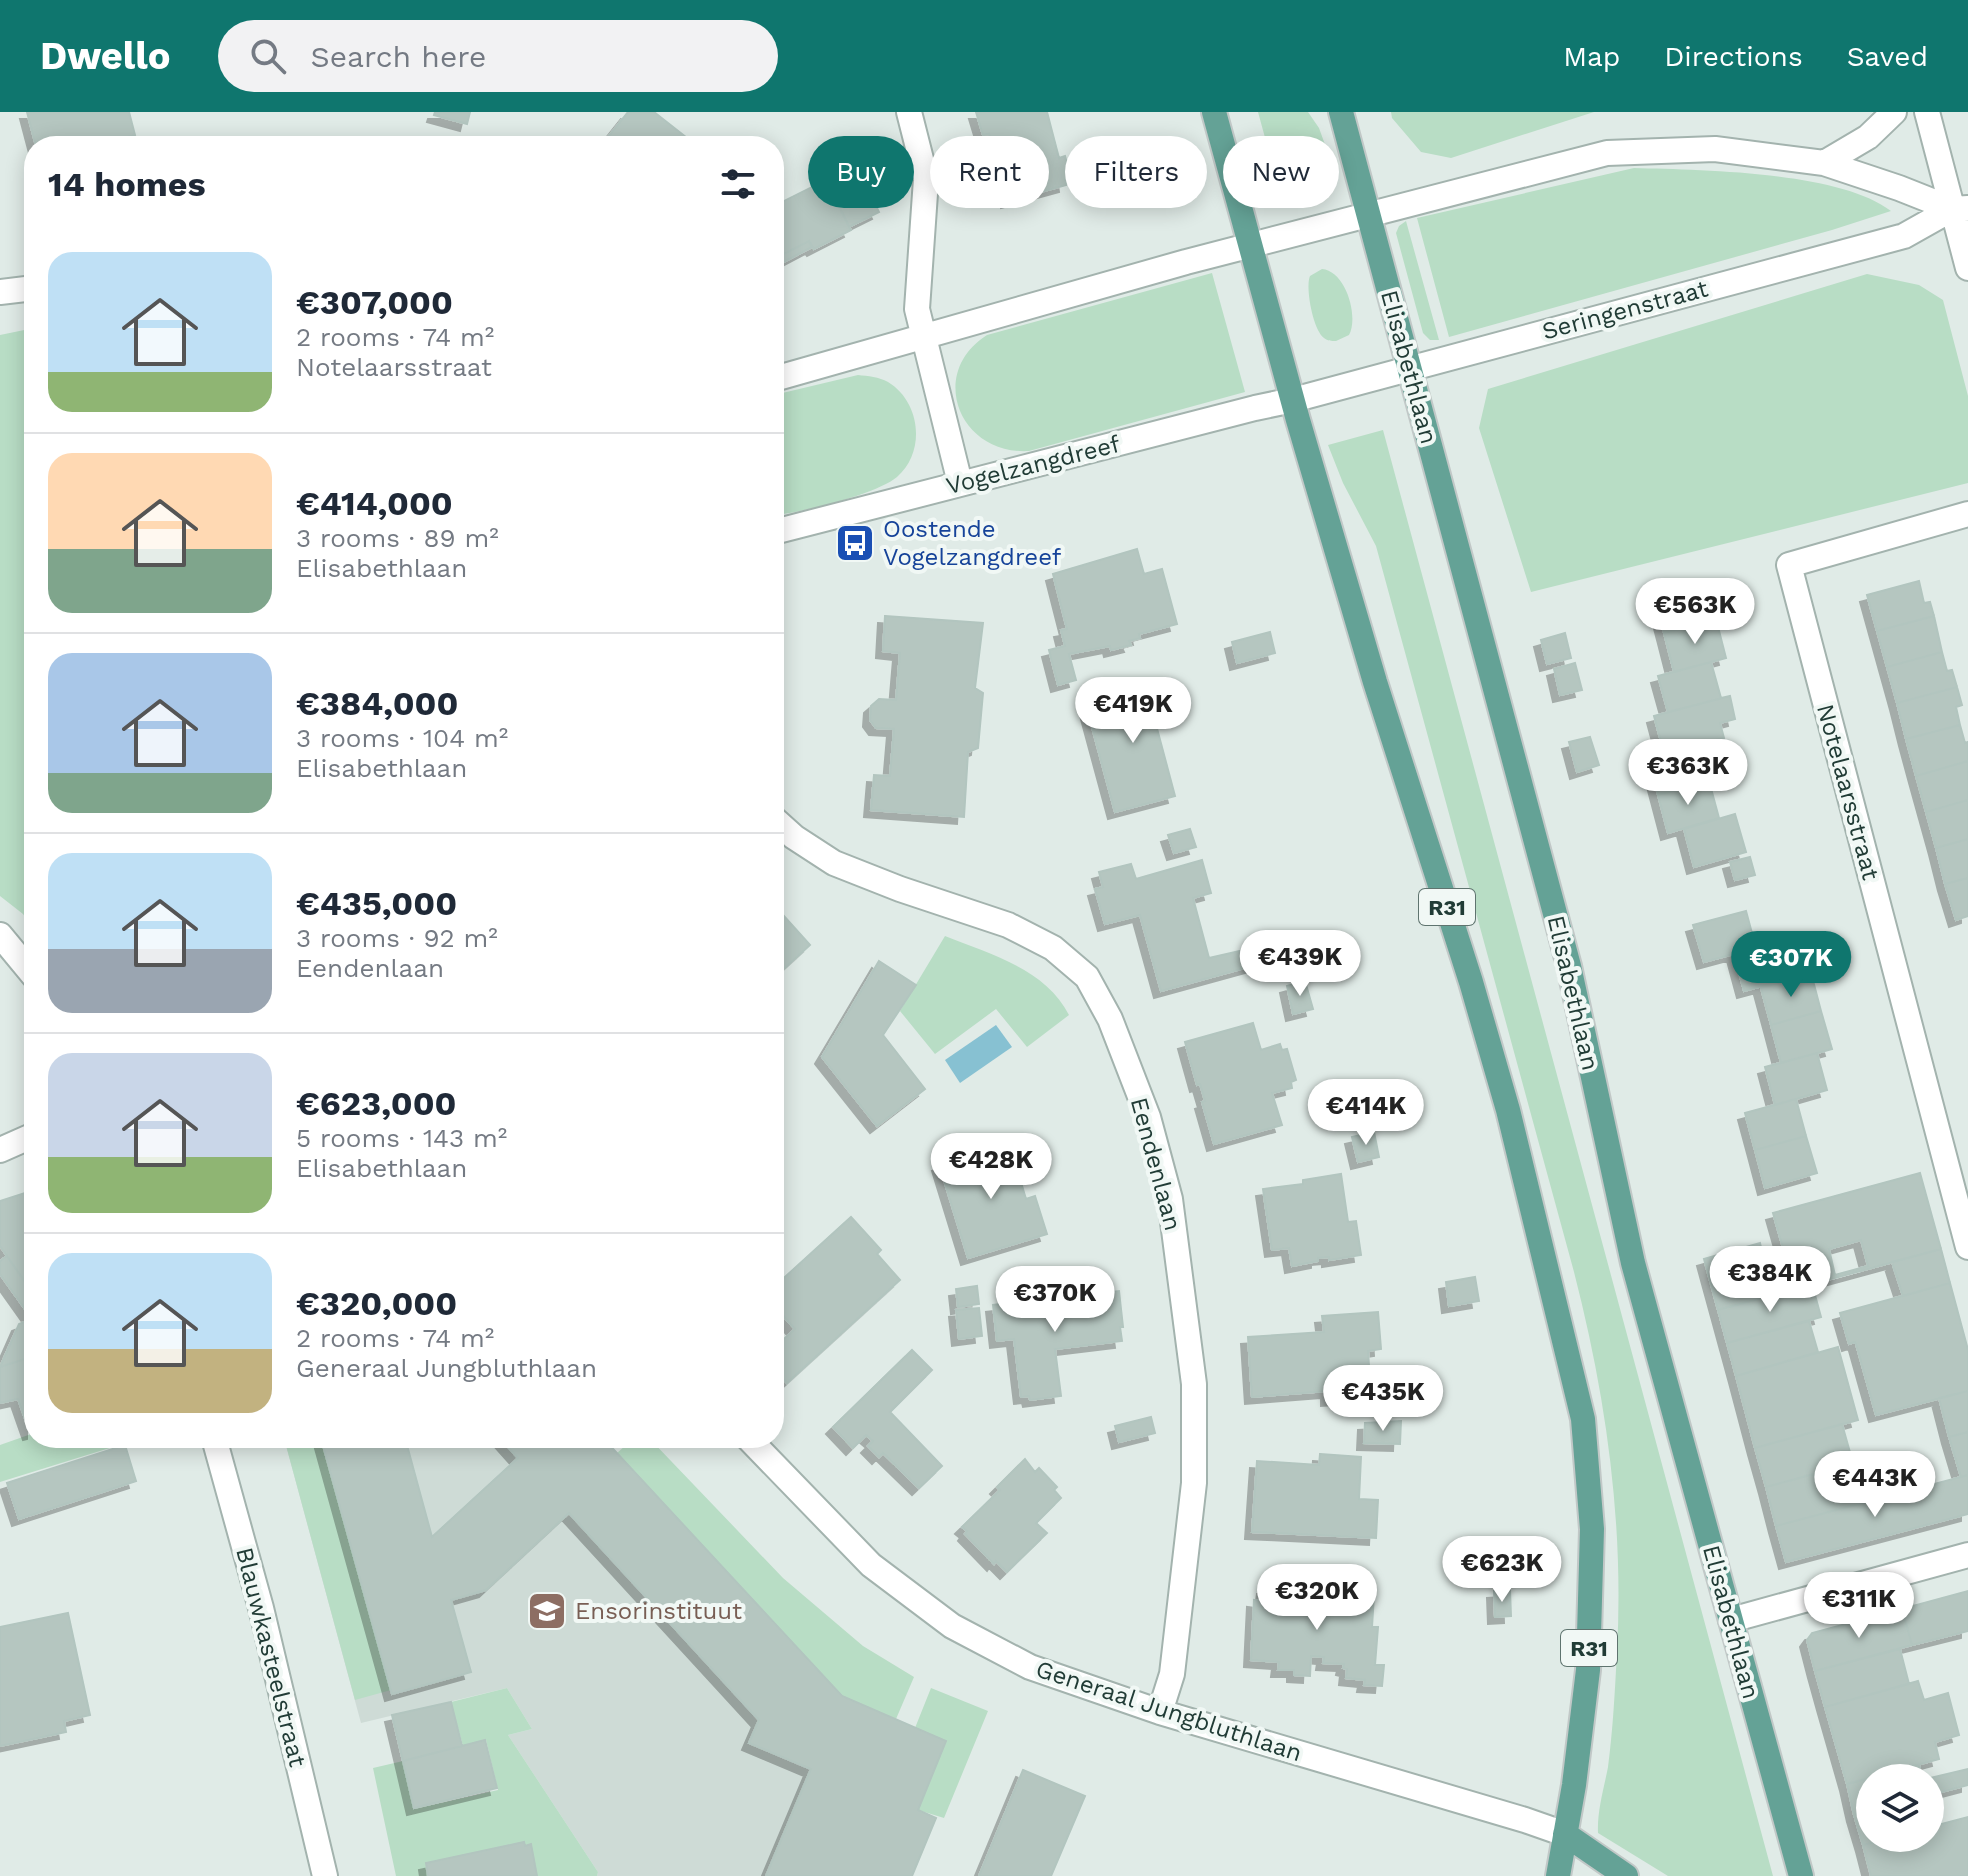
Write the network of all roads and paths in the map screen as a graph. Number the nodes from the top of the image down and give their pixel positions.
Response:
1 (909, 112) edge
2 (1214, 112) edge
3 (1341, 112) edge
4 (1894, 112) edge
5 (1927, 112) edge
6 (1824, 163) junction
7 (1960, 209) edge
8 (1369, 216) junction
9 (1251, 247) junction
10 (1968, 268) edge
11 (24, 289) edge
12 (0, 292) edge
13 (922, 336) junction
14 (1409, 368) junction
15 (784, 376) edge
16 (1293, 400) junction
17 (960, 483) junction
18 (1968, 514) edge
19 (784, 529) edge
20 (784, 828) edge
21 (0, 935) edge
22 (24, 964) edge
23 (24, 1139) edge
24 (0, 1150) edge
25 (1968, 1247) edge
26 (217, 1448) edge
27 (758, 1448) edge
28 (1968, 1555) edge
29 (1731, 1620) junction
30 (1160, 1712) junction
31 (1565, 1834) junction
32 (325, 1876) edge
33 (1558, 1876) edge
34 (1626, 1876) edge
35 (1801, 1876) edge

1 - 13 street
2 - 9 main road, R31
3 - 8 main road, Elisabethlaan
4 - 6 street
5 - 7 street
6 - 7 street
6 - 8 street
7 - 10 street
7 - 14 street, Seringenstraat
8 - 9 street
8 - 14 main road, Elisabethlaan
9 - 13 street
9 - 16 main road, R31
11 - 12 street
13 - 15 street
13 - 17 street
14 - 16 street, Seringenstraat
14 - 29 main road, Elisabethlaan
16 - 17 street, Vogelzangdreef
16 - 31 main road, R31
17 - 19 street, Vogelzangdreef
18 - 25 street, Notelaarsstraat
20 - 30 street, Eendenlaan
21 - 22 street
23 - 24 street
26 - 32 street, Blauwkasteelstraat
27 - 30 street, Generaal Jungbluthlaan
28 - 29 street
29 - 35 main road, Elisabethlaan
30 - 31 street, Generaal Jungbluthlaan
31 - 33 main road, R31
31 - 34 main road

